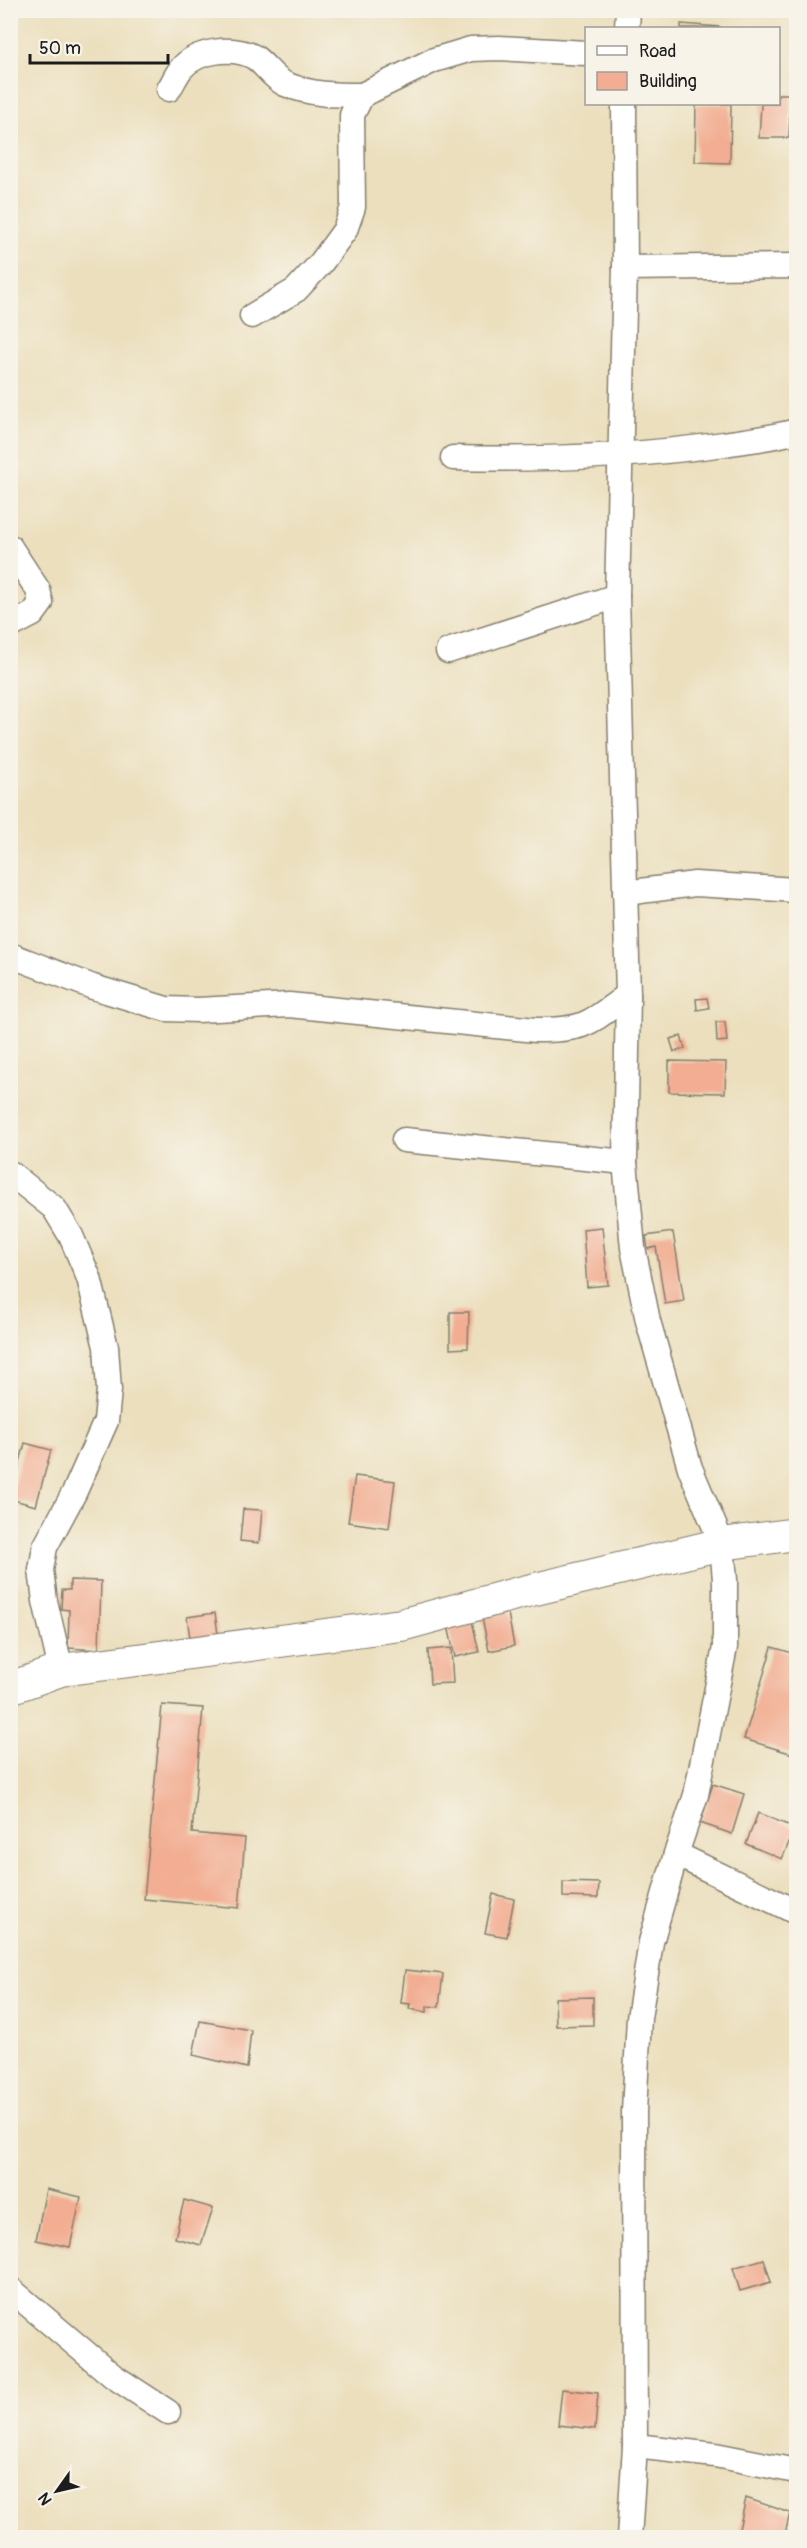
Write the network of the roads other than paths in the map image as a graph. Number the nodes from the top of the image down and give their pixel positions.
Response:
1 (628, 10) edge
2 (627, 27) edge
3 (585, 53) edge
4 (169, 89) dead end
5 (362, 95) junction
6 (624, 105) edge
7 (796, 266) edge
8 (625, 268) junction
9 (252, 316) dead end
10 (796, 431) edge
11 (621, 456) junction
12 (453, 458) dead end
13 (10, 547) edge
14 (617, 596) junction
15 (10, 626) edge
16 (448, 651) dead end
17 (796, 891) edge
18 (625, 893) junction
19 (10, 956) edge
20 (628, 995) junction
21 (404, 1140) dead end
22 (625, 1162) junction
23 (10, 1173) edge
24 (796, 1534) edge
25 (722, 1544) junction
26 (61, 1670) junction
27 (10, 1688) edge
28 (676, 1854) junction
29 (796, 1912) edge
30 (10, 2289) edge
31 (168, 2412) dead end
32 (635, 2446) junction
33 (796, 2471) edge
34 (629, 2538) edge

1 - 2 street
3 - 5 street
4 - 5 street
5 - 9 street
6 - 8 street
7 - 8 street
8 - 11 street
10 - 11 street
11 - 12 street
11 - 14 street
13 - 15 street
14 - 16 street
14 - 18 street
17 - 18 street
18 - 20 street
19 - 20 street
20 - 22 street
21 - 22 street
22 - 25 street
23 - 26 street
24 - 25 main road
25 - 26 main road
25 - 28 street
26 - 27 main road
28 - 29 street
28 - 32 street
30 - 31 street
32 - 33 street
32 - 34 street

